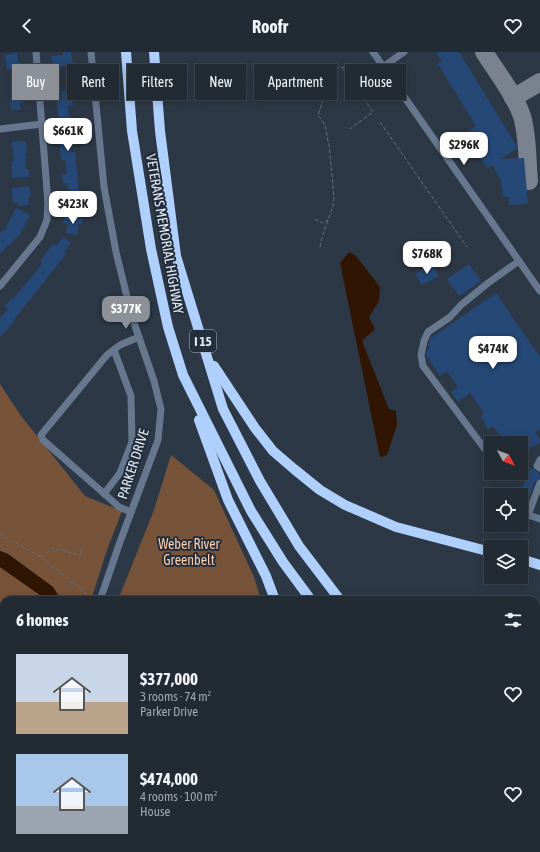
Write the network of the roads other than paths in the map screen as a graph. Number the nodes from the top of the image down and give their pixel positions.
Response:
1 (36, 52) edge
2 (91, 52) edge
3 (126, 52) edge
4 (154, 52) edge
5 (373, 52) edge
6 (404, 52) edge
7 (381, 64) edge
8 (387, 64) edge
9 (406, 100) edge
10 (42, 124) junction
11 (0, 129) edge
12 (519, 261) junction
13 (0, 286) edge
14 (540, 291) edge
15 (139, 337) junction
16 (114, 350) junction
17 (207, 355) junction
18 (183, 375) junction
19 (484, 447) edge
20 (540, 460) edge
21 (540, 468) edge
22 (540, 484) edge
23 (104, 494) junction
24 (538, 498) edge
25 (131, 512) junction
26 (540, 519) edge
27 (484, 550) edge
28 (528, 562) edge
29 (540, 565) edge
30 (101, 596) edge
31 (274, 596) edge
32 (308, 596) edge
33 (337, 596) edge

1 - 10 street
2 - 15 street, PARKER DRIVE
3 - 18 highway, VETERANS MEMORIAL HIGHWAY / I 15
4 - 17 highway, VETERANS MEMORIAL HIGHWAY / I 15
5 - 7 street
6 - 8 street
9 - 12 street
10 - 11 street
10 - 13 street
12 - 14 street
12 - 19 street
15 - 16 street
15 - 25 street, PARKER DRIVE
16 - 23 street
16 - 23 street
17 - 27 highway
17 - 33 highway, VETERANS MEMORIAL HIGHWAY / I 15
18 - 31 highway
18 - 32 highway, VETERANS MEMORIAL HIGHWAY / I 15
20 - 21 street
22 - 24 street
23 - 25 street
24 - 26 street
25 - 30 street, PARKER DRIVE
28 - 29 highway

